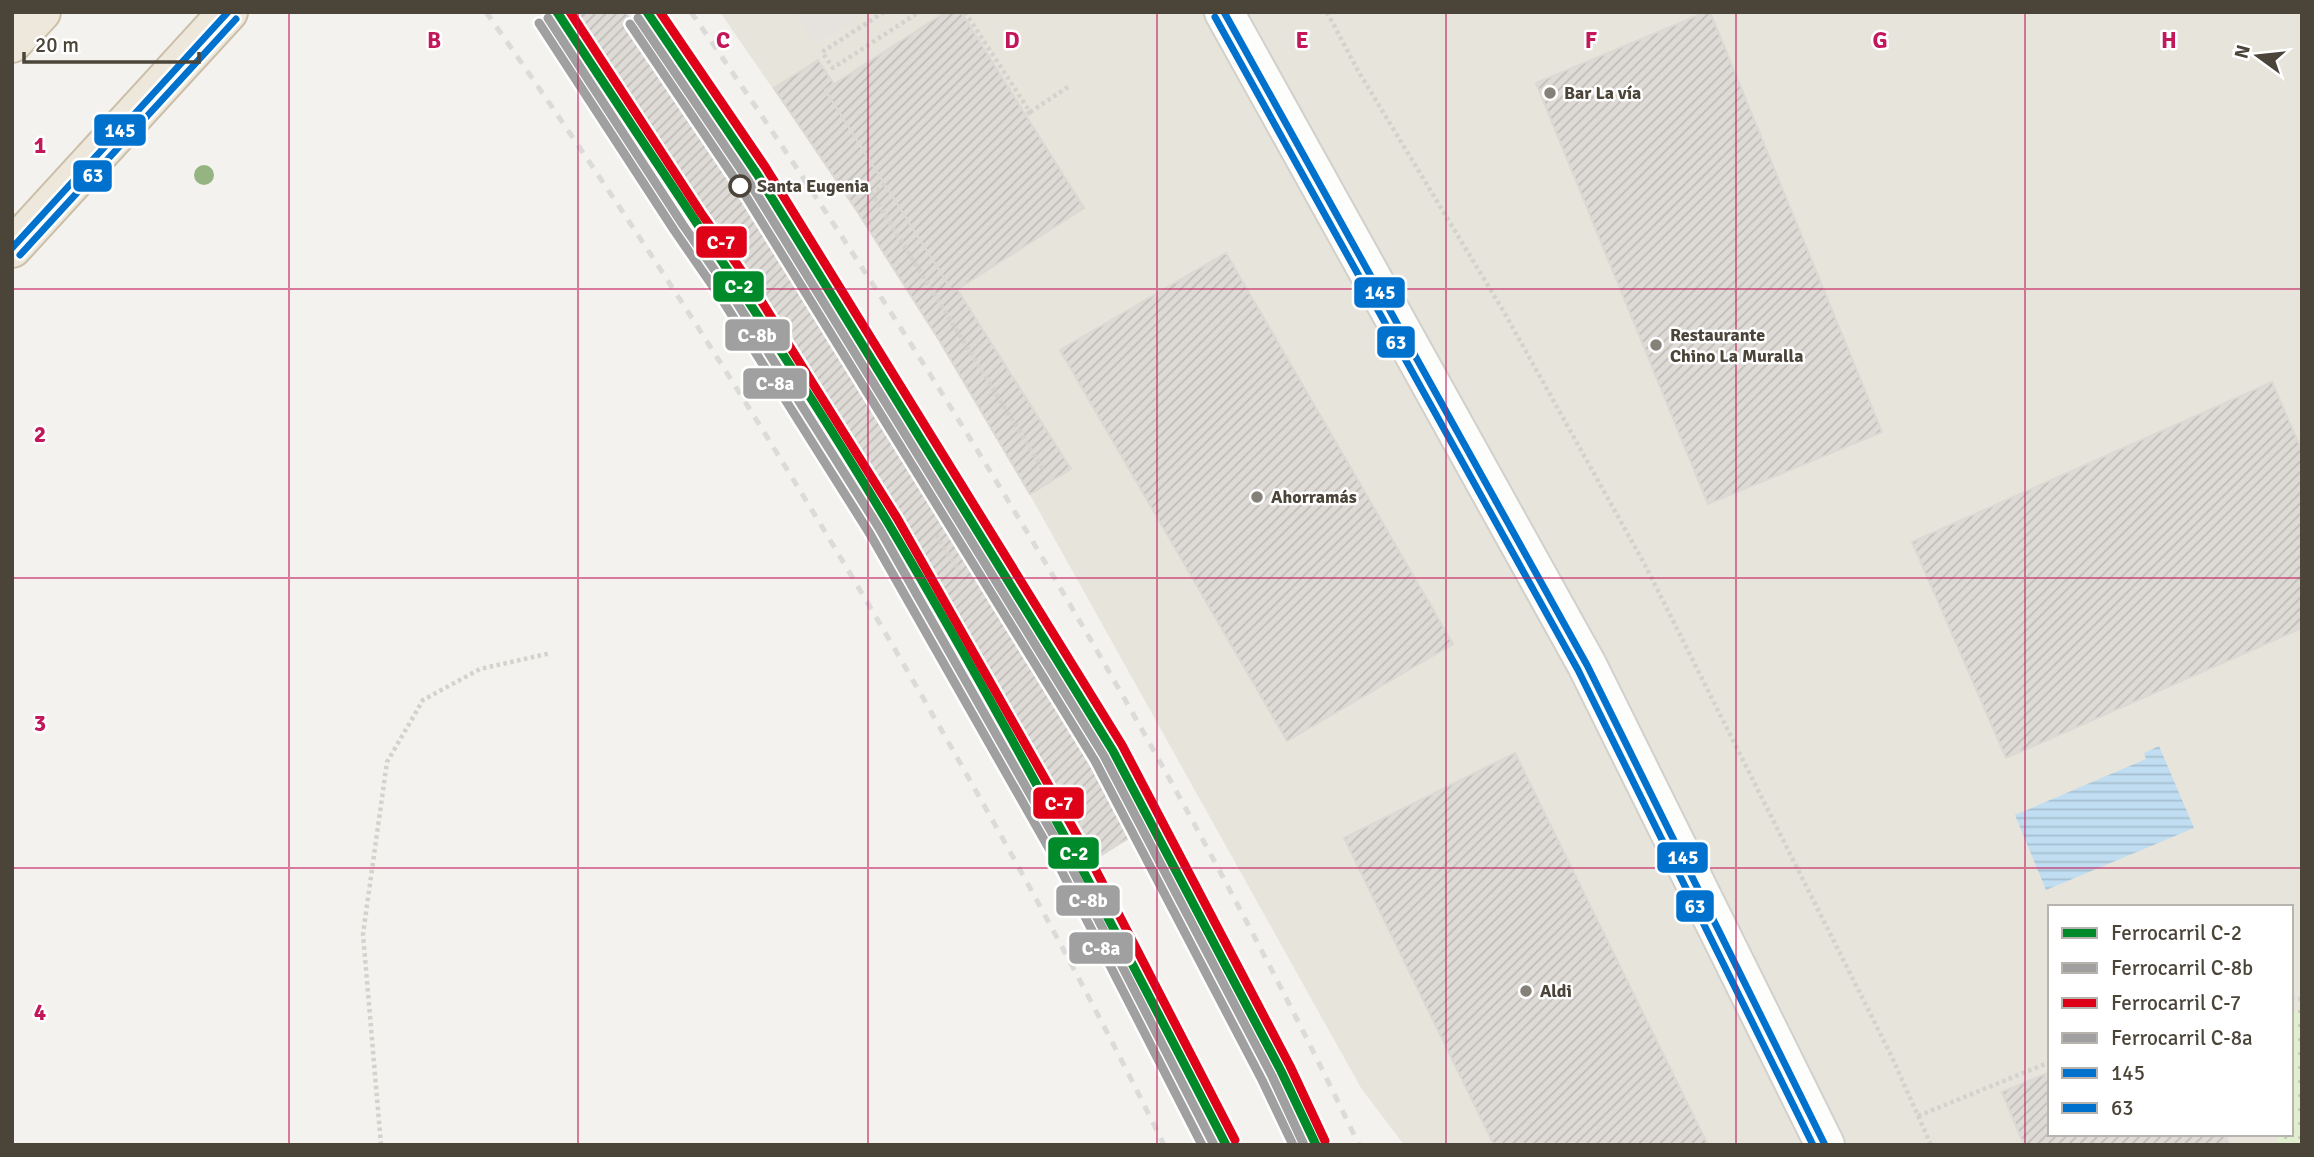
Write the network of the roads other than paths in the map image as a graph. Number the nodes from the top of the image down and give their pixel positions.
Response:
1 (41, 12) edge
2 (228, 12) edge
3 (1224, 12) edge
4 (12, 43) edge
5 (12, 248) edge
6 (1825, 1145) edge

1 - 4 highway
2 - 5 highway
3 - 6 street

